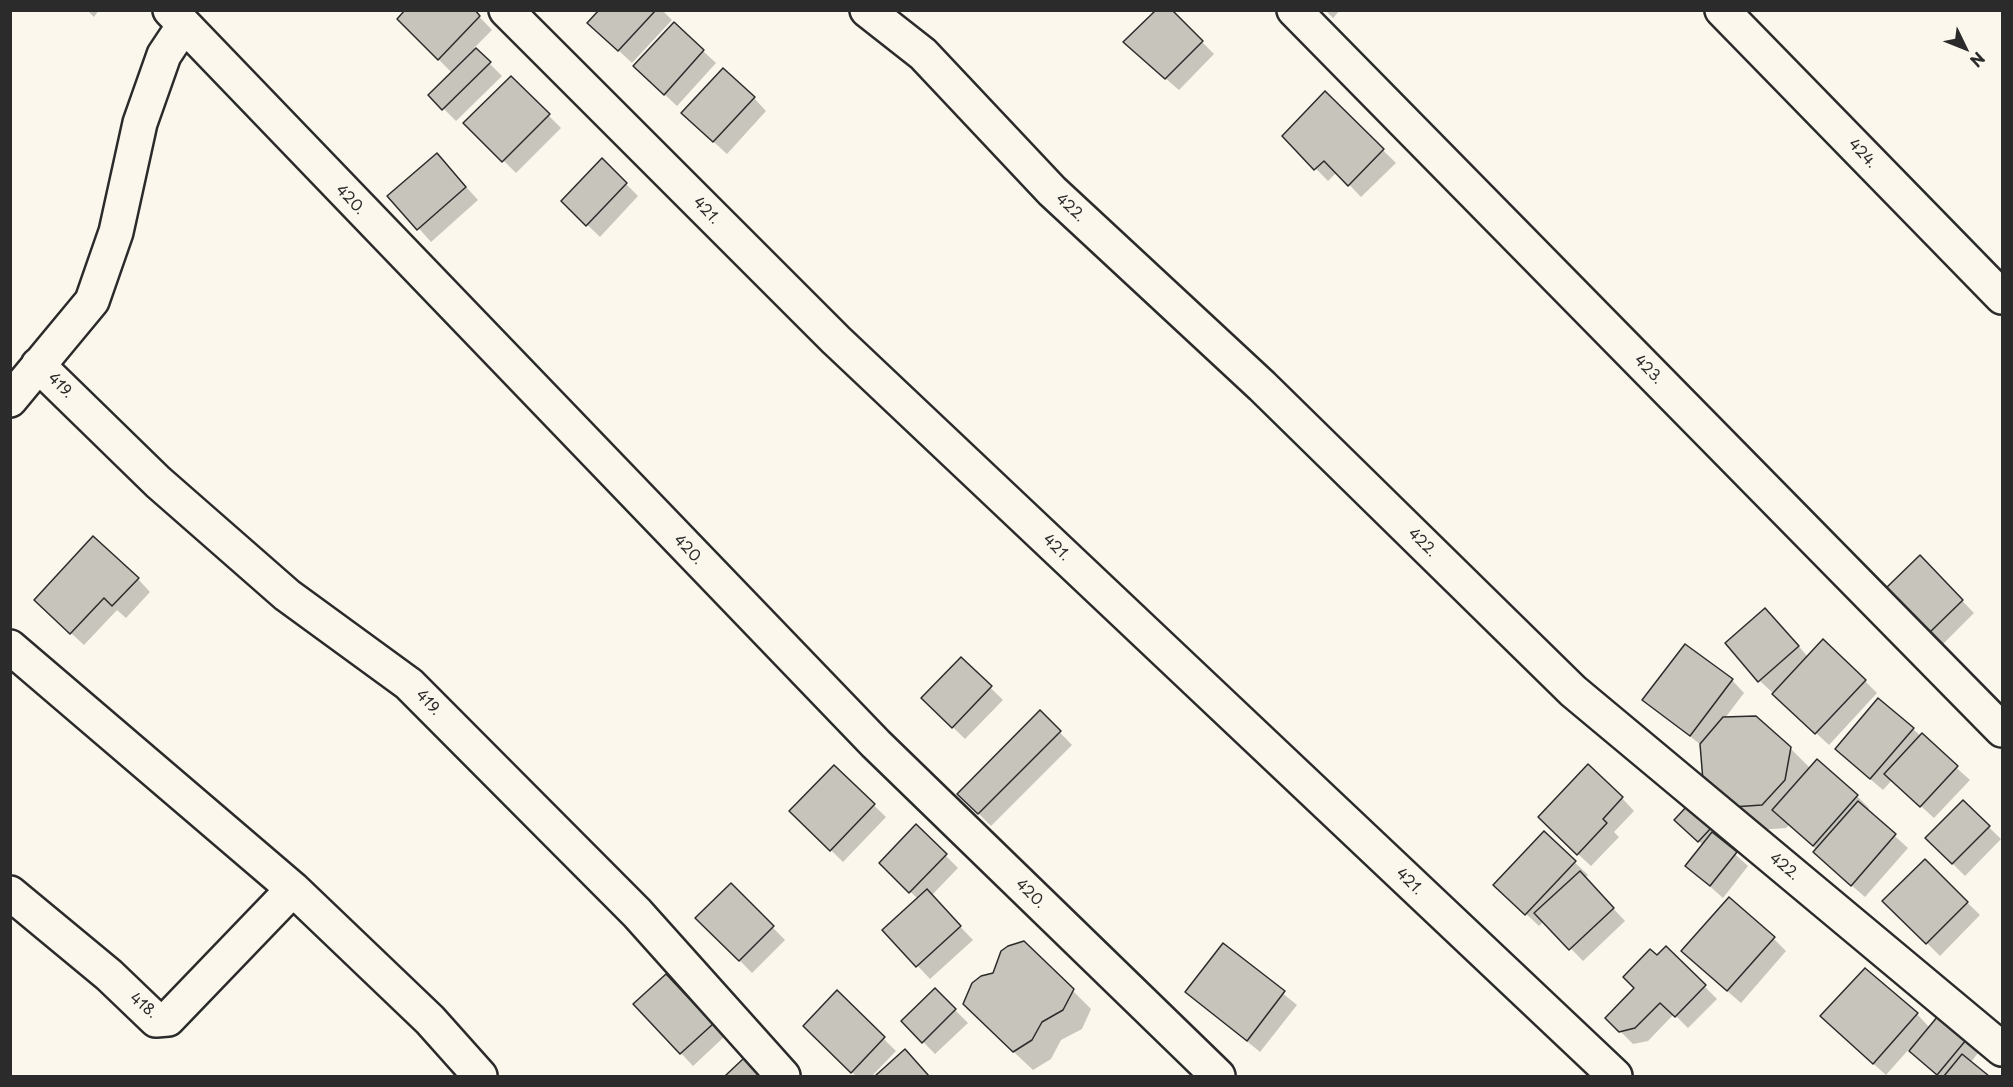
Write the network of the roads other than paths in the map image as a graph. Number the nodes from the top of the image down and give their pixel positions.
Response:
1 (506, 10) edge
2 (867, 10) edge
3 (1293, 10) edge
4 (1722, 10) edge
5 (177, 18) edge
6 (2002, 297) edge
7 (38, 365) junction
8 (10, 400) edge
9 (10, 647) edge
10 (2002, 730) edge
11 (293, 889) junction
12 (10, 893) edge
13 (2002, 1049) edge
14 (480, 1077) edge
15 (783, 1077) edge
16 (1218, 1077) edge
17 (1615, 1077) edge

1 - 17 street, 421.
2 - 13 street, 422.
3 - 10 street, 423.
4 - 6 street, 424.
5 - 7 street
5 - 16 street, 420.
7 - 8 street
7 - 15 street, 419.
9 - 11 street
11 - 12 street, 418.
11 - 14 street

